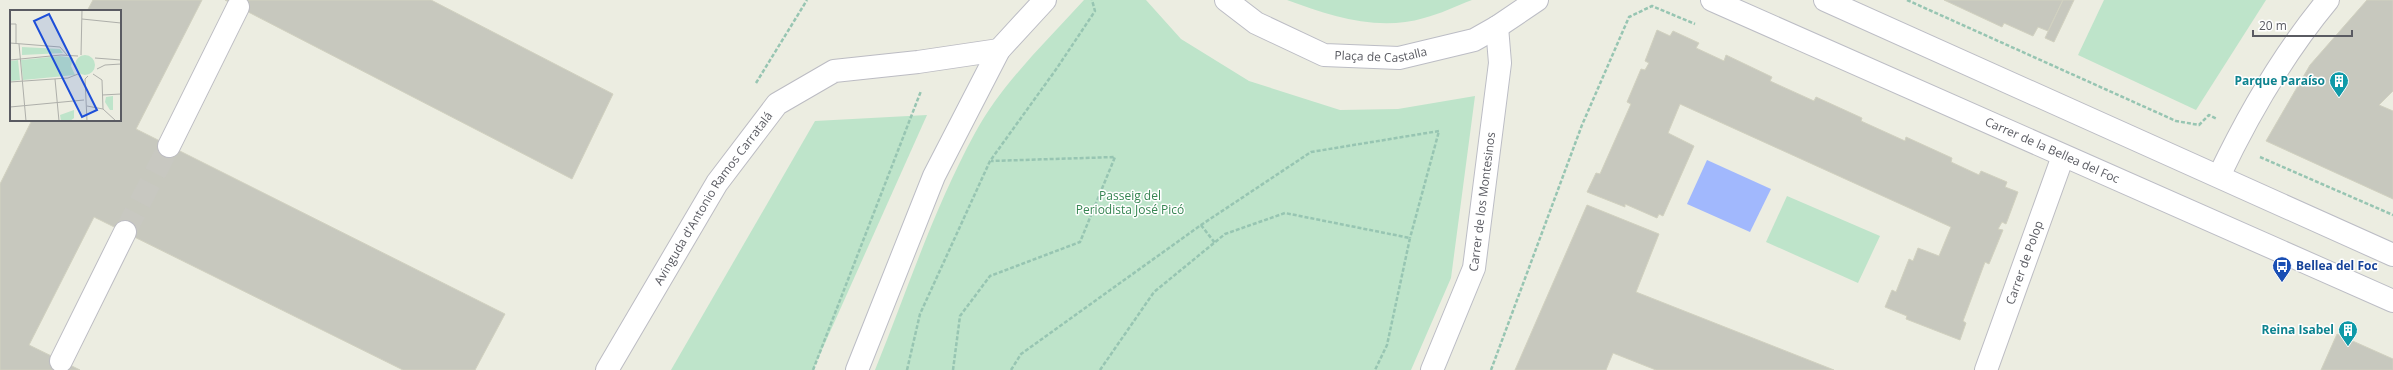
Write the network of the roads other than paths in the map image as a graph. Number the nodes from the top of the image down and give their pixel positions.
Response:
1 (1045, 0) edge
2 (1226, 0) edge
3 (1537, 0) edge
4 (1825, 0) edge
5 (2328, 0) edge
6 (1714, 1) edge
7 (238, 7) dead end
8 (1497, 27) junction
9 (999, 50) junction
10 (169, 146) tunnel mouth
11 (2063, 156) junction
12 (2219, 176) junction
13 (125, 232) tunnel mouth
14 (2393, 255) edge
15 (2393, 301) edge
16 (61, 361) dead end
17 (606, 370) edge
18 (857, 370) edge
19 (1432, 370) edge
20 (1986, 370) edge

1 - 9 main road
2 - 8 main road, Plaça de Castalla
3 - 8 main road, Plaça de Castalla
4 - 12 main road
5 - 12 main road
6 - 11 main road, Carrer de la Bellea del Foc
7 - 10 main road
8 - 19 main road, Carrer de los Montesinos
9 - 17 main road, Avinguda d'Antonio Ramos Carratalá
9 - 18 main road
11 - 15 main road, Carrer de la Bellea del Foc
11 - 20 main road, Carrer de Polop
12 - 14 main road
13 - 16 main road

